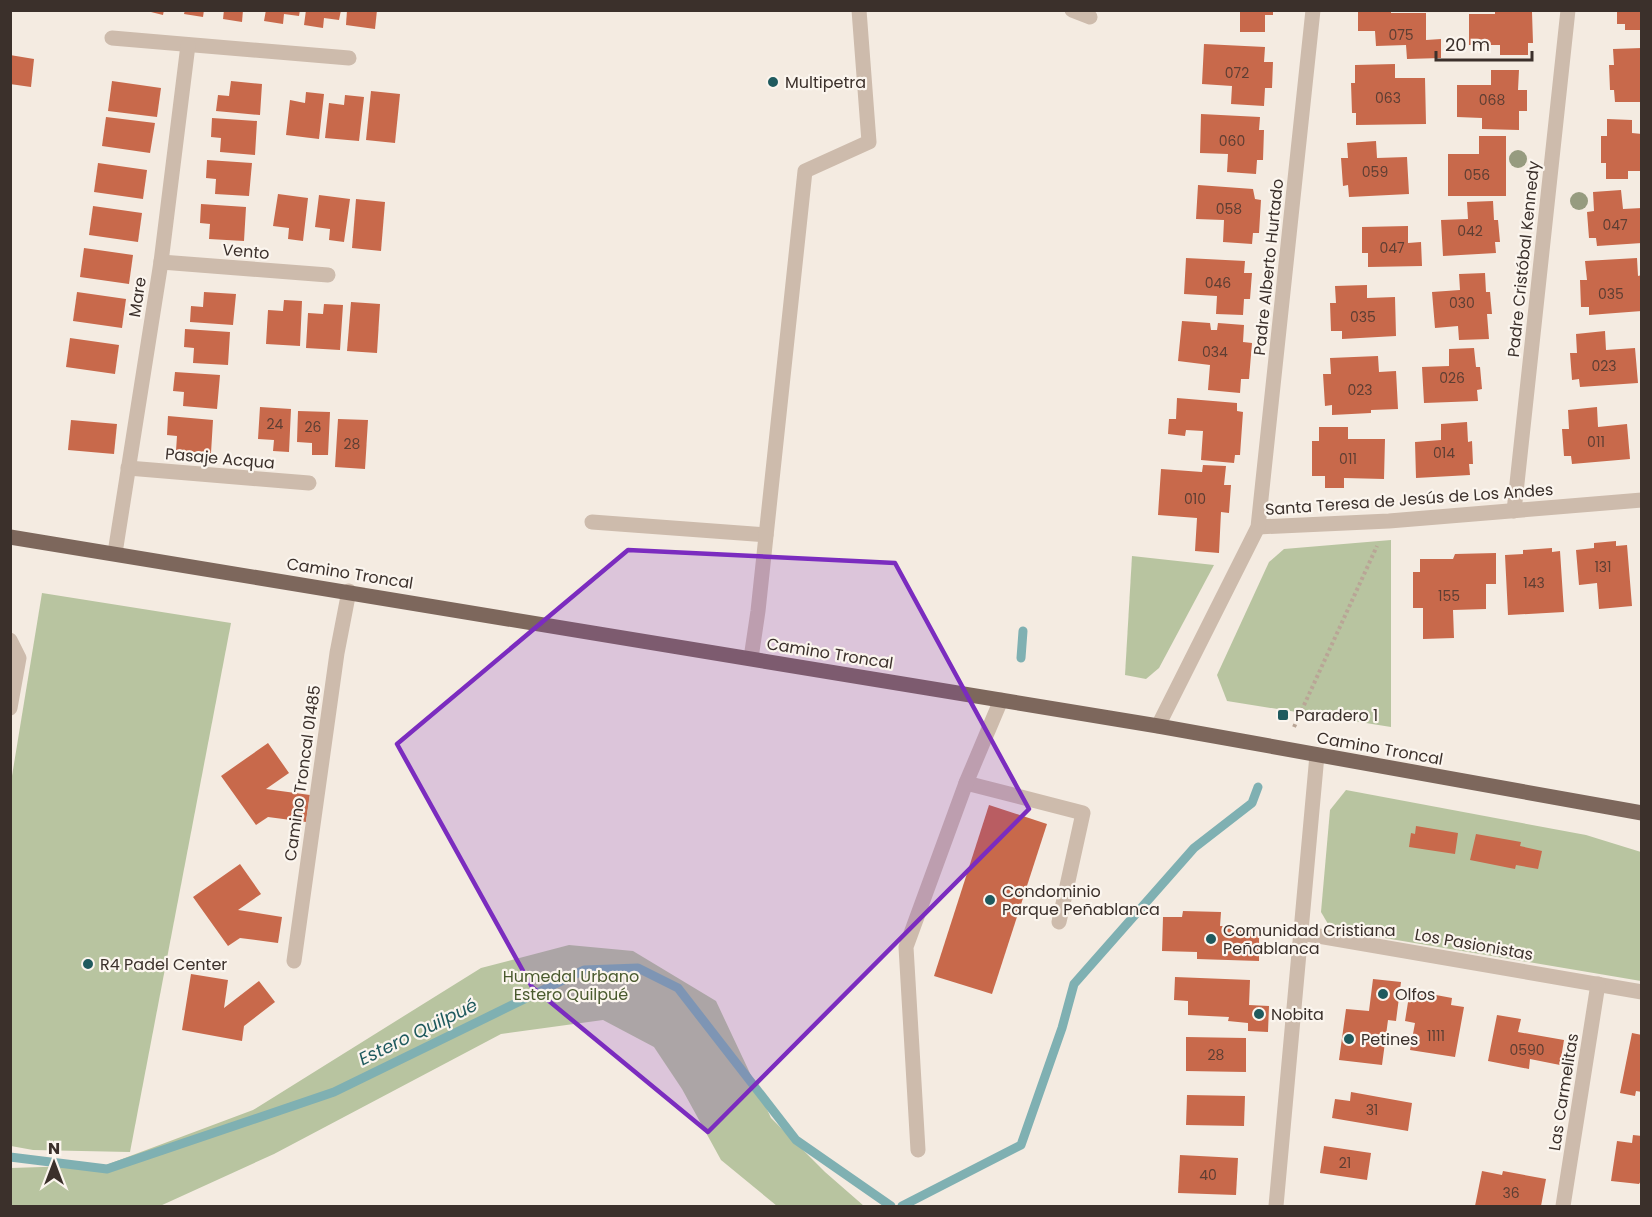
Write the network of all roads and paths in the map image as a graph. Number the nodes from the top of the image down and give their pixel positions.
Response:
1 (859, 10) edge
2 (1072, 10) edge
3 (1313, 10) edge
4 (1568, 10) edge
5 (1090, 17) dead end
6 (112, 38) dead end
7 (188, 45) junction
8 (349, 58) dead end
9 (161, 262) junction
10 (328, 275) dead end
11 (128, 468) junction
12 (309, 483) dead end
13 (1641, 500) edge
14 (1514, 511) junction
15 (1389, 521) junction
16 (592, 522) dead end
17 (1258, 527) junction
18 (766, 534) junction
19 (10, 537) edge
20 (115, 552) junction
21 (349, 591) junction
22 (10, 640) edge
23 (751, 658) junction
24 (1001, 700) junction
25 (10, 708) edge
26 (1158, 726) junction
27 (1284, 748) junction
28 (1317, 755) junction
29 (966, 783) junction
30 (1641, 813) edge
31 (1059, 922) dead end
32 (1301, 933) junction
33 (294, 961) dead end
34 (1598, 984) junction
35 (1641, 992) edge
36 (918, 1150) dead end
37 (1276, 1206) edge
38 (1563, 1206) edge

1 - 18 street
2 - 5 street
3 - 17 street, Padre Alberto Hurtado
4 - 14 street, Padre Cristóbal Kennedy
6 - 7 street
7 - 8 street
7 - 9 street, Mare
9 - 10 street, Vento
9 - 11 street, Mare
11 - 12 street, Pasaje Acqua
11 - 20 street, Mare
13 - 14 street, Santa Teresa de Jesús de Los Andes
14 - 15 street, Santa Teresa de Jesús de Los Andes
15 - 17 street, Santa Teresa de Jesús de Los Andes
15 - 27 path
16 - 18 street
17 - 26 street, Santa Teresa de Jesús de Los Andes
18 - 23 street
19 - 20 main road, Camino Troncal
20 - 21 main road, Camino Troncal
21 - 23 main road, Camino Troncal
21 - 33 street, Camino Troncal 01485
22 - 25 street
23 - 24 main road, Camino Troncal
24 - 26 main road, Camino Troncal
24 - 29 street
26 - 27 main road, Camino Troncal
27 - 28 main road, Camino Troncal
28 - 30 main road, Camino Troncal
28 - 32 street
29 - 31 street
29 - 36 street
32 - 34 street, Los Pasionistas
32 - 37 street
34 - 35 street, Los Pasionistas
34 - 38 street, Las Carmelitas

